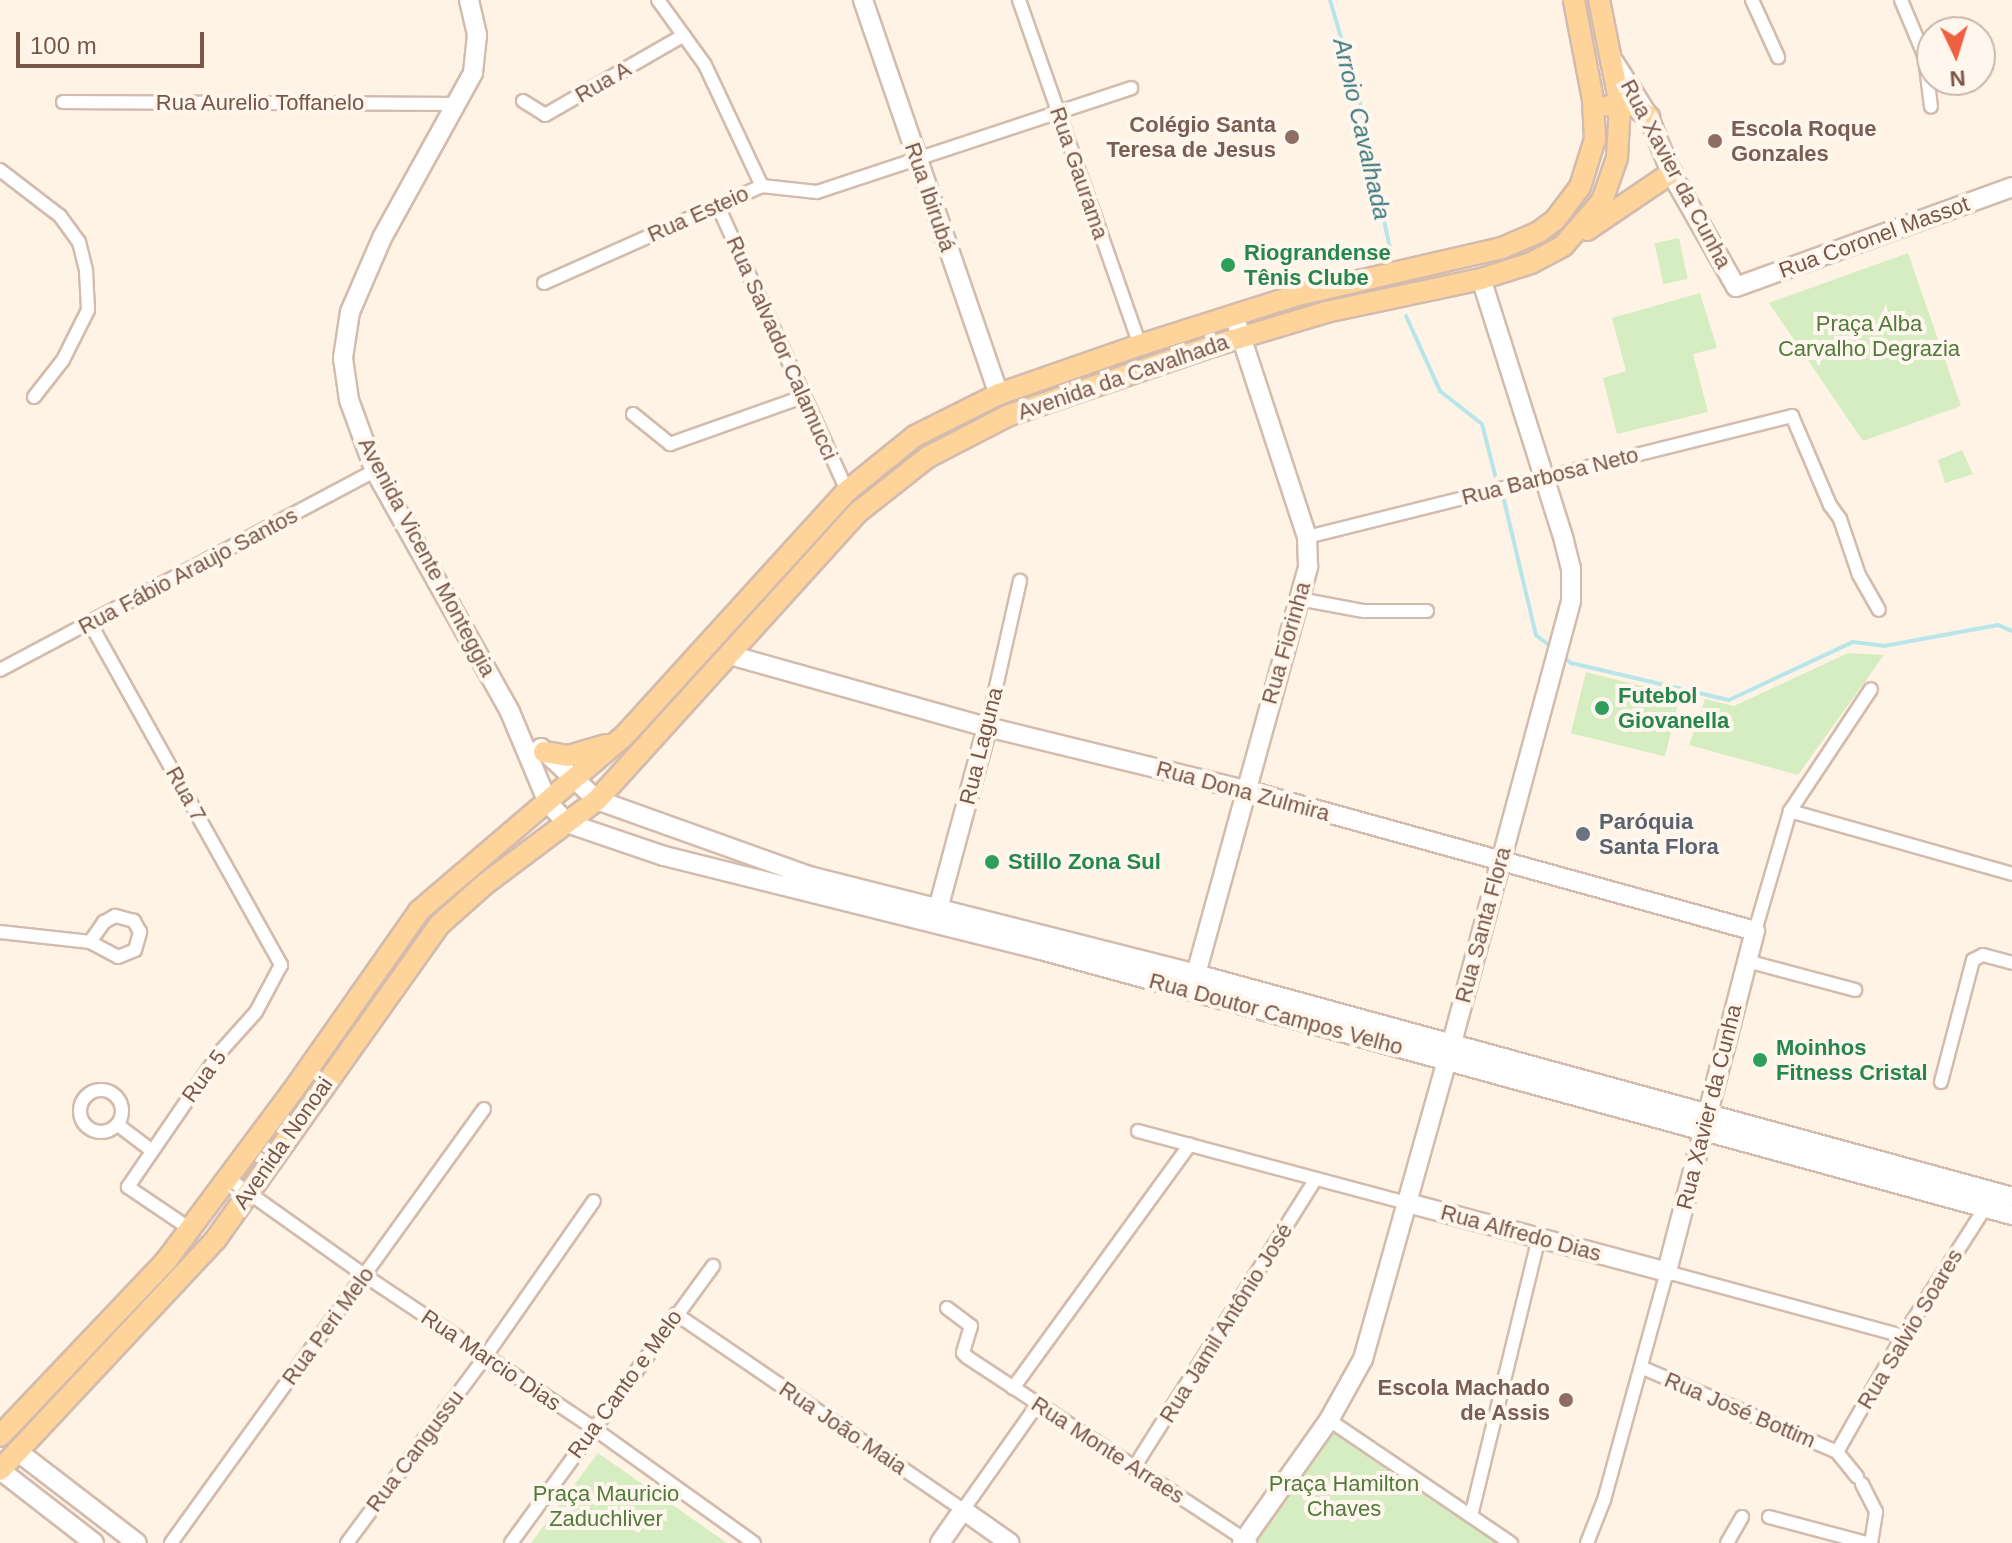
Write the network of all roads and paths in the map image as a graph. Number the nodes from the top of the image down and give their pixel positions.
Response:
1 (469, 0) edge
2 (658, 0) edge
3 (863, 0) edge
4 (1019, 0) edge
5 (1574, 0) edge
6 (1599, 0) edge
7 (1752, 0) edge
8 (1901, 0) edge
9 (684, 35) junction
10 (1778, 57) dead end
11 (1614, 62) junction
12 (1131, 88) dead end
13 (523, 101) dead end
14 (63, 102) dead end
15 (457, 104) junction
16 (1620, 105) junction
17 (1931, 107) dead end
18 (1594, 109) junction
19 (1058, 113) junction
20 (1649, 117) junction
21 (916, 161) junction
22 (0, 170) edge
23 (1671, 173) junction
24 (762, 186) junction
25 (2012, 187) edge
26 (717, 204) junction
27 (1539, 232) junction
28 (1563, 246) junction
29 (1481, 279) junction
30 (544, 283) dead end
31 (1736, 287) joint
32 (1234, 315) junction
33 (1241, 337) junction
34 (1140, 345) junction
35 (999, 394) junction
36 (34, 397) dead end
37 (803, 397) junction
38 (633, 414) dead end
39 (375, 471) junction
40 (1542, 477) junction
41 (847, 491) junction
42 (1307, 537) junction
43 (1020, 581) dead end
44 (1299, 599) junction
45 (1879, 610) dead end
46 (1427, 611) dead end
47 (90, 623) junction
48 (730, 655) junction
49 (0, 670) edge
50 (1871, 689) dead end
51 (510, 712) junction
52 (987, 727) junction
53 (624, 736) junction
54 (544, 752) junction
55 (574, 782) junction
56 (1245, 790) junction
57 (597, 800) junction
58 (548, 803) junction
59 (1790, 811) junction
60 (567, 823) junction
61 (673, 829) junction
62 (664, 856) junction
63 (1500, 860) junction
64 (2012, 874) edge
65 (938, 909) junction
66 (1755, 931) junction
67 (0, 932) edge
68 (90, 942) dead end
69 (1747, 961) junction
70 (2012, 963) edge
71 (281, 965) joint
72 (1196, 974) junction
73 (1855, 990) dead end
74 (1449, 1054) junction
75 (1941, 1082) dead end
76 (484, 1109) dead end
77 (1703, 1123) junction
78 (118, 1125) dead end
79 (1138, 1131) dead end
80 (1190, 1144) junction
81 (151, 1150) junction
82 (228, 1178) junction
83 (1316, 1179) junction
84 (248, 1194) junction
85 (2012, 1197) edge
86 (594, 1201) dead end
87 (1407, 1203) junction
88 (1985, 1208) junction
89 (2012, 1215) edge
90 (190, 1229) junction
91 (1539, 1236) junction
92 (713, 1266) dead end
93 (1667, 1272) junction
94 (364, 1275) junction
95 (947, 1308) dead end
96 (676, 1314) junction
97 (1903, 1336) junction
98 (485, 1357) junction
99 (1643, 1368) junction
100 (1013, 1388) junction
101 (35, 1400) junction
102 (1037, 1405) junction
103 (1329, 1420) junction
104 (592, 1427) junction
105 (0, 1436) edge
106 (1837, 1452) junction
107 (8, 1454) edge
108 (1135, 1466) junction
109 (0, 1469) edge
110 (963, 1510) junction
111 (1471, 1516) junction
112 (1742, 1517) dead end
113 (1769, 1517) dead end
114 (1246, 1542) edge
115 (94, 1543) edge
116 (137, 1543) edge
117 (171, 1543) edge
118 (347, 1543) edge
119 (511, 1543) edge
120 (754, 1543) edge
121 (940, 1543) edge
122 (1010, 1543) edge
123 (1511, 1543) edge
124 (1587, 1543) edge
125 (1727, 1543) edge
126 (1869, 1543) edge

1 - 15 street, Avenida Vicente Monteggia
2 - 9 street
3 - 21 street, Rua Ibirubá
4 - 19 street, Rua Gaurama
5 - 18 main road, Avenida da Cavalhada
6 - 11 main road, Avenida da Cavalhada
7 - 10 street
8 - 17 street
9 - 13 street, Rua A
9 - 24 street
11 - 16 main road, Avenida da Cavalhada
11 - 20 street, Rua Xavier da Cunha
12 - 19 street, Rua Esteio
14 - 15 street, Rua Aurelio Toffanelo
15 - 39 street, Avenida Vicente Monteggia
16 - 18 main road
16 - 20 main road
16 - 28 main road, Avenida da Cavalhada
18 - 27 main road, Avenida da Cavalhada
19 - 21 street, Rua Esteio
19 - 34 street, Rua Gaurama
20 - 23 street, Rua Xavier da Cunha
21 - 24 street, Rua Esteio
21 - 35 street, Rua Ibirubá
22 - 36 street
23 - 28 main road
23 - 31 street, Rua Xavier da Cunha
24 - 26 street, Rua Esteio
25 - 31 street, Rua Coronel Massot
26 - 30 street, Rua Esteio
26 - 37 street, Rua Salvador Calamucci
27 - 29 main road
27 - 32 main road, Avenida da Cavalhada
28 - 29 main road, Avenida da Cavalhada
29 - 33 main road, Avenida da Cavalhada
29 - 40 street, Rua Santa Flora
32 - 33 street, Rua Fiorinha
32 - 34 main road, Avenida da Cavalhada
33 - 42 street, Rua Fiorinha
33 - 48 main road, Avenida da Cavalhada
34 - 35 main road, Avenida da Cavalhada
35 - 41 main road, Avenida da Cavalhada
37 - 38 street
37 - 41 street, Rua Salvador Calamucci
39 - 47 street, Rua Fábio Araujo Santos
39 - 51 street, Avenida Vicente Monteggia
40 - 42 street, Rua Barbosa Neto
40 - 45 street, Rua Barbosa Neto
40 - 63 street, Rua Santa Flora
41 - 53 main road, Avenida da Cavalhada
42 - 44 street, Rua Fiorinha
43 - 52 street, Rua Laguna
44 - 46 street
44 - 56 street, Rua Fiorinha
47 - 49 street, Rua Fábio Araujo Santos
47 - 71 street, Rua 7
48 - 52 street, Rua Dona Zulmira
48 - 57 main road, Avenida da Cavalhada
50 - 59 street, Rua Xavier da Cunha
51 - 54 street, Avenida Vicente Monteggia
51 - 58 street, Avenida Vicente Monteggia
52 - 56 street, Rua Dona Zulmira
52 - 65 street, Rua Laguna
53 - 54 main road
53 - 55 main road, Avenida da Cavalhada
54 - 55 street, Avenida Vicente Monteggia
55 - 57 street, Avenida Vicente Monteggia
55 - 58 main road, Avenida da Cavalhada
56 - 63 street, Rua Dona Zulmira
56 - 72 street, Rua Fiorinha
57 - 60 main road, Avenida da Cavalhada
57 - 61 street, Rua Doutor Campos Velho
58 - 60 street, Rua Doutor Campos Velho
58 - 82 main road, Avenida Nonoai
59 - 64 street
59 - 66 street, Rua Xavier da Cunha
60 - 62 street, Rua Doutor Campos Velho
60 - 84 main road, Avenida Nonoai
61 - 62 street
61 - 65 street, Rua Doutor Campos Velho
62 - 74 street, Rua Doutor Campos Velho
63 - 66 street, Rua Dona Zulmira
63 - 74 street, Rua Santa Flora
65 - 72 street, Rua Doutor Campos Velho
66 - 69 street, Rua Xavier da Cunha
67 - 68 street
69 - 73 street
69 - 77 street, Rua Xavier da Cunha
70 - 75 street
71 - 81 street, Rua 5
72 - 74 street, Rua Doutor Campos Velho
74 - 77 street, Rua Doutor Campos Velho
74 - 87 street, Rua Santa Flora
76 - 94 street, Rua Peri Melo
77 - 85 street, Rua Doutor Campos Velho
77 - 88 street, Rua Doutor Campos Velho
77 - 93 street, Rua Xavier da Cunha
78 - 81 street
79 - 80 street, Rua Alfredo Dias
80 - 83 street, Rua Alfredo Dias
80 - 100 street
81 - 90 street, Rua 5
82 - 84 street, Rua Marcio Dias
82 - 90 main road, Avenida Nonoai
83 - 87 street, Rua Alfredo Dias
83 - 108 street, Rua Jamil Antônio José
84 - 94 street, Rua Marcio Dias
84 - 107 main road, Avenida Nonoai
86 - 98 street, Rua Cangussu
87 - 91 street, Rua Alfredo Dias
87 - 103 street, Rua Santa Flora
88 - 89 street, Rua Doutor Campos Velho
88 - 97 street, Rua Salvio Soares
90 - 101 main road, Avenida Nonoai
91 - 93 street, Rua Alfredo Dias
91 - 111 street
92 - 96 street, Rua Canto e Melo
93 - 97 street, Rua Alfredo Dias
93 - 99 street, Rua Xavier da Cunha
94 - 98 street, Rua Marcio Dias
94 - 117 street, Rua Peri Melo
95 - 100 street, Rua Monte Arraes
96 - 104 street, Rua Canto e Melo
96 - 110 street, Rua João Maia
97 - 106 street, Rua Salvio Soares
98 - 104 street, Rua Marcio Dias
98 - 118 street, Rua Cangussu
99 - 106 street, Rua José Bottim
99 - 124 street, Rua Xavier da Cunha
100 - 102 street, Rua Monte Arraes
101 - 105 main road, Avenida Nonoai
101 - 107 main road
102 - 108 street, Rua Monte Arraes
102 - 110 street
103 - 111 street
103 - 114 street, Rua Santa Flora
104 - 119 street, Rua Canto e Melo
104 - 120 street, Rua Marcio Dias
106 - 126 street
107 - 109 main road, Avenida Nonoai
107 - 116 street
108 - 114 street, Rua Monte Arraes
109 - 115 street
110 - 121 street
110 - 122 street, Rua João Maia
111 - 123 street
112 - 125 street
113 - 126 street

